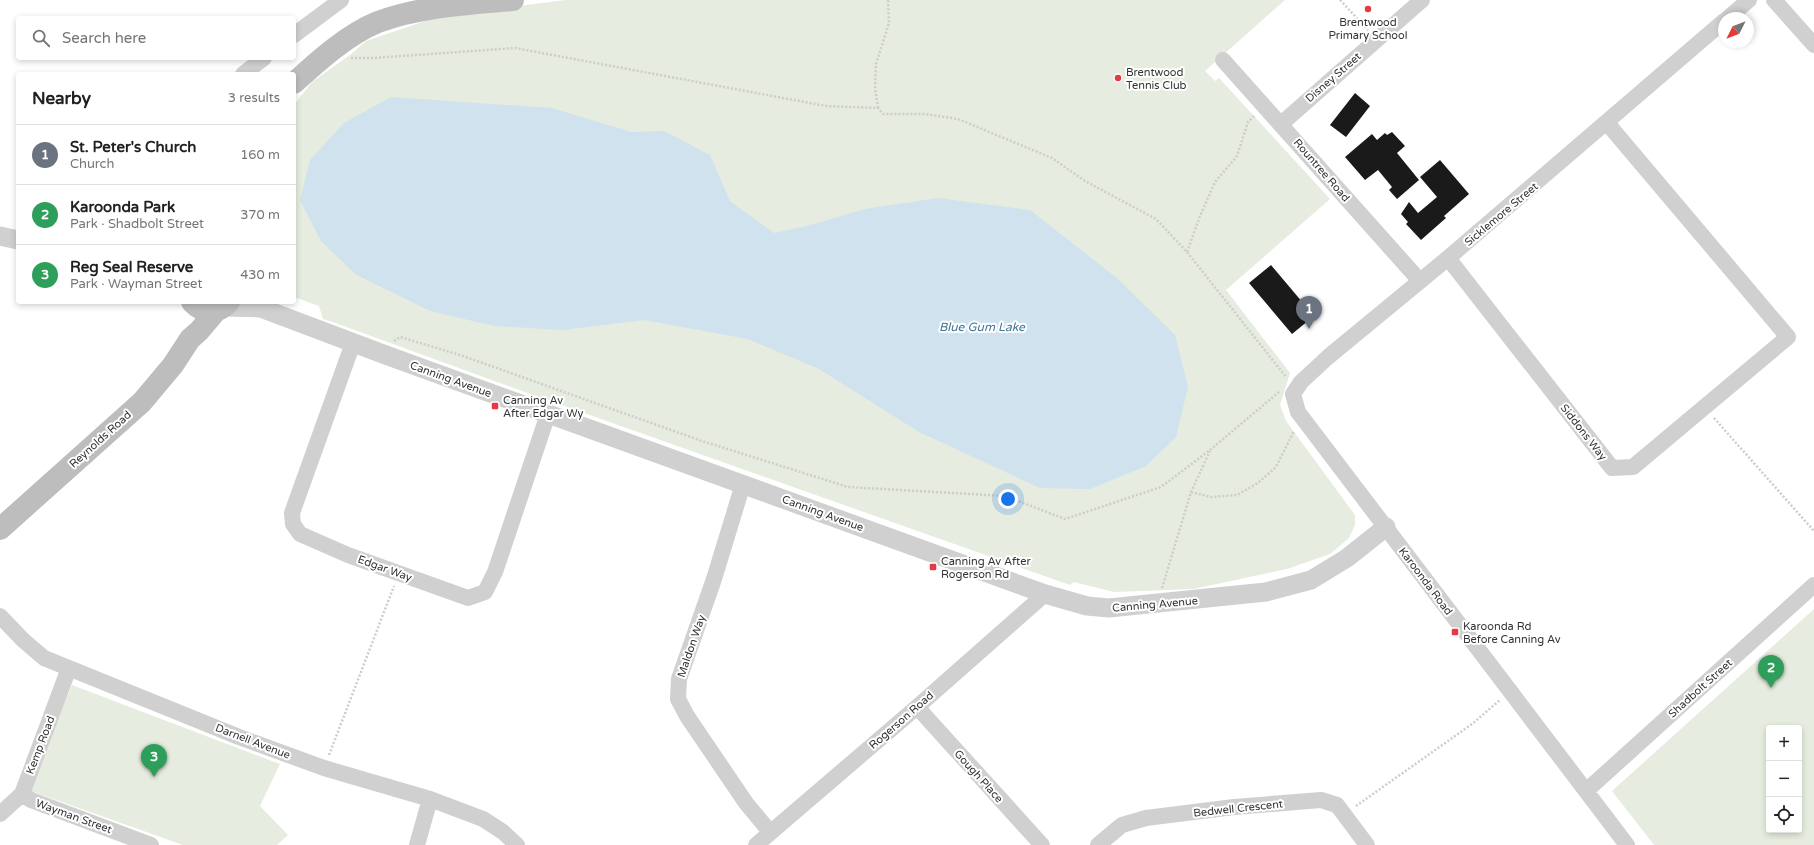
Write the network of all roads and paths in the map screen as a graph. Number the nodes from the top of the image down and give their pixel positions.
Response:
1 (341, 0) edge
2 (416, 0) edge
3 (513, 0) edge
4 (888, 0) edge
5 (1340, 0) edge
6 (1422, 0) edge
7 (1749, 0) edge
8 (1774, 0) edge
9 (1735, 12) edge
10 (1718, 26) edge
11 (296, 34) edge
12 (1376, 40) junction
13 (1814, 45) edge
14 (334, 49) junction
15 (261, 60) edge
16 (1223, 60) dead end
17 (246, 72) edge
18 (287, 72) edge
19 (296, 80) edge
20 (1265, 106) junction
21 (878, 108) junction
22 (1607, 123) junction
23 (1280, 124) junction
24 (0, 236) edge
25 (16, 240) edge
26 (1187, 252) junction
27 (1448, 258) junction
28 (1420, 281) junction
29 (192, 304) edge
30 (195, 304) edge
31 (257, 305) edge
32 (223, 307) edge
33 (190, 339) junction
34 (353, 343) junction
35 (383, 354) junction
36 (1285, 383) dead end
37 (1282, 389) dead end
38 (1704, 406) junction
39 (548, 414) junction
40 (1297, 419) junction
41 (1210, 450) junction
42 (743, 484) junction
43 (1191, 492) junction
44 (1386, 527) junction
45 (0, 529) edge
46 (1814, 532) edge
47 (400, 573) junction
48 (1814, 585) edge
49 (1045, 594) junction
50 (1161, 604) junction
51 (0, 616) edge
52 (69, 668) junction
53 (1510, 692) junction
54 (917, 708) junction
55 (324, 768) junction
56 (1586, 792) junction
57 (22, 794) junction
58 (430, 799) junction
59 (0, 814) edge
60 (1344, 814) junction
61 (770, 832) junction
62 (151, 845) edge
63 (416, 845) edge
64 (517, 845) edge
65 (756, 845) edge
66 (1042, 845) edge
67 (1098, 845) edge
68 (1367, 845) edge
69 (1627, 845) edge

1 - 11 street
2 - 18 main road
3 - 14 main road
4 - 21 path
5 - 12 path
6 - 12 street, Disney Street
7 - 9 street
8 - 13 street
10 - 22 street, Sicklemore Street
12 - 23 street, Disney Street
14 - 19 main road
14 - 21 path
15 - 17 street
16 - 20 street, Rountree Road
20 - 23 street, Rountree Road
20 - 26 path
21 - 26 path
22 - 27 street, Sicklemore Street
22 - 38 street, Siddons Way
23 - 28 street, Rountree Road
24 - 25 street
26 - 36 path
27 - 28 street, Sicklemore Street
27 - 38 street, Siddons Way
28 - 40 street, Sicklemore Street
29 - 33 main road
30 - 32 main road, Canning Avenue
31 - 32 street, Canning Avenue
31 - 34 street, Canning Avenue
32 - 33 main road, Reynolds Road
33 - 45 main road, Reynolds Road
34 - 35 street, Canning Avenue
34 - 47 street, Edgar Way
35 - 39 street, Canning Avenue
35 - 41 path
37 - 41 path
38 - 46 path
39 - 42 street, Canning Avenue
39 - 47 street, Edgar Way
40 - 43 path
40 - 44 street, Karoonda Road
41 - 43 path
42 - 49 street, Canning Avenue
42 - 61 street, Maldon Way
43 - 50 path
44 - 50 street, Canning Avenue
44 - 53 street, Karoonda Road
47 - 55 path
48 - 56 street, Shadbolt Street
49 - 50 street, Canning Avenue
49 - 54 street, Rogerson Road
51 - 52 street, Darnell Avenue
52 - 55 street, Darnell Avenue
52 - 57 street, Kemp Road
53 - 56 street, Karoonda Road
53 - 60 path
54 - 61 street, Rogerson Road
54 - 66 street, Gough Place
55 - 58 street, Darnell Avenue
56 - 69 street, Karoonda Road
57 - 59 street, Kemp Road
57 - 62 street, Wayman Street
58 - 63 street
58 - 64 street, Darnell Avenue
60 - 67 street, Bedwell Crescent
60 - 68 street, Bedwell Crescent
61 - 65 street, Rogerson Road

